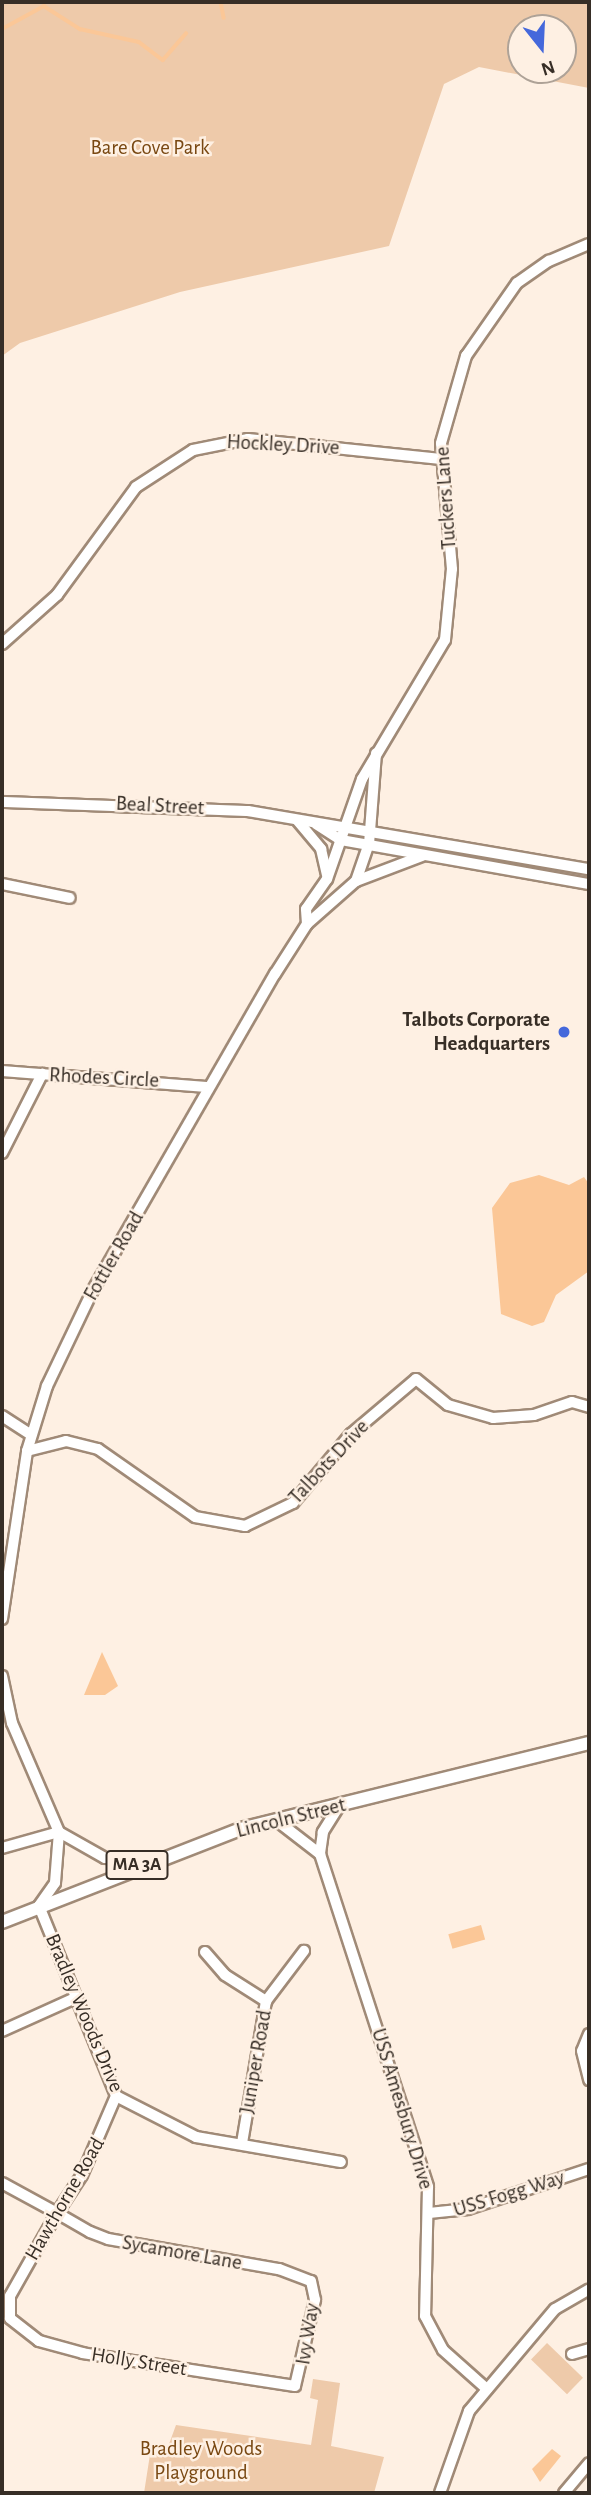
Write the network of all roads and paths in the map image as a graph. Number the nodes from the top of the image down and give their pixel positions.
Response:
1 (589, 244) edge
2 (441, 459) junction
3 (2, 644) edge
4 (376, 753) junction
5 (2, 802) edge
6 (297, 820) junction
7 (316, 824) junction
8 (345, 825) junction
9 (372, 829) junction
10 (341, 840) junction
11 (369, 844) junction
12 (424, 856) junction
13 (589, 869) edge
14 (327, 879) junction
15 (356, 881) junction
16 (2, 884) edge
17 (589, 884) edge
18 (70, 898) dead end
19 (307, 924) junction
20 (2, 1071) edge
21 (42, 1074) junction
22 (206, 1087) junction
23 (2, 1153) edge
24 (589, 1407) edge
25 (2, 1416) edge
26 (30, 1435) junction
27 (27, 1451) junction
28 (2, 1609) edge
29 (2, 1619) edge
30 (2, 1676) edge
31 (589, 1743) edge
32 (339, 1805) junction
33 (276, 1820) junction
34 (59, 1832) junction
35 (2, 1848) edge
36 (320, 1854) junction
37 (147, 1860) junction
38 (39, 1906) junction
39 (2, 1922) edge
40 (304, 1951) dead end
41 (205, 1952) dead end
42 (75, 1998) junction
43 (266, 2001) junction
44 (2, 2031) edge
45 (589, 2034) edge
46 (589, 2080) edge
47 (116, 2096) junction
48 (242, 2143) junction
49 (341, 2162) dead end
50 (589, 2169) edge
51 (2, 2183) edge
52 (57, 2213) junction
53 (429, 2213) junction
54 (311, 2281) joint
55 (589, 2289) edge
56 (10, 2300) joint
57 (589, 2349) edge
58 (572, 2354) dead end
59 (295, 2386) joint
60 (487, 2389) junction
61 (589, 2463) edge
62 (440, 2493) edge
63 (564, 2493) edge

1 - 2 street, Tuckers Lane
2 - 3 street, Hockley Drive
2 - 4 street, Tuckers Lane
4 - 8 street, Tuckers Lane
4 - 9 street, Tuckers Lane
5 - 6 street, Beal Street
6 - 7 street, Beal Street
6 - 14 street
7 - 8 street, Beal Street
7 - 10 street, Beal Street
8 - 9 street, Beal Street
8 - 10 street, Fottler Road
9 - 11 street, Fottler Road
9 - 13 street, Beal Street
10 - 11 street, Beal Street
10 - 14 street, Fottler Road
11 - 12 street, Beal Street
11 - 15 street, Fottler Road
12 - 15 street
12 - 17 street, Beal Street
14 - 19 street, Fottler Road
15 - 19 street, Fottler Road
16 - 18 street
19 - 22 street, Fottler Road
20 - 21 street, Rhodes Circle
21 - 22 street, Rhodes Circle
21 - 23 street
22 - 26 street, Fottler Road
24 - 27 street, Talbots Drive
25 - 26 street
26 - 27 street, Fottler Road
27 - 28 street, Fottler Road
28 - 29 street, Fottler Road
30 - 34 street
31 - 32 main road, Lincoln Street / MA 3A
32 - 33 main road, Lincoln Street / MA 3A
32 - 36 street
33 - 36 street
33 - 37 main road, Lincoln Street / MA 3A
34 - 35 street
34 - 37 street
34 - 38 street
36 - 53 street, USS Amesbury Drive
37 - 38 main road, Lincoln Street / MA 3A
38 - 39 main road, Lincoln Street / MA 3A
38 - 42 street, Bradley Woods Drive
40 - 43 street, Juniper Road
41 - 43 street
42 - 44 street
42 - 47 street, Bradley Woods Drive
43 - 48 street, Juniper Road
45 - 46 street
47 - 48 street, Bradley Woods Drive
47 - 52 street, Hawthorne Road
48 - 49 street, Bradley Woods Drive
50 - 53 street, USS Fogg Way
51 - 52 street, Sycamore Lane
52 - 54 street, Sycamore Lane
52 - 56 street, Hawthorne Road
53 - 60 street, USS Amesbury Drive
54 - 59 street, Ivy Way
55 - 60 street
56 - 59 street, Holly Street
57 - 58 street
60 - 62 street
61 - 63 street

